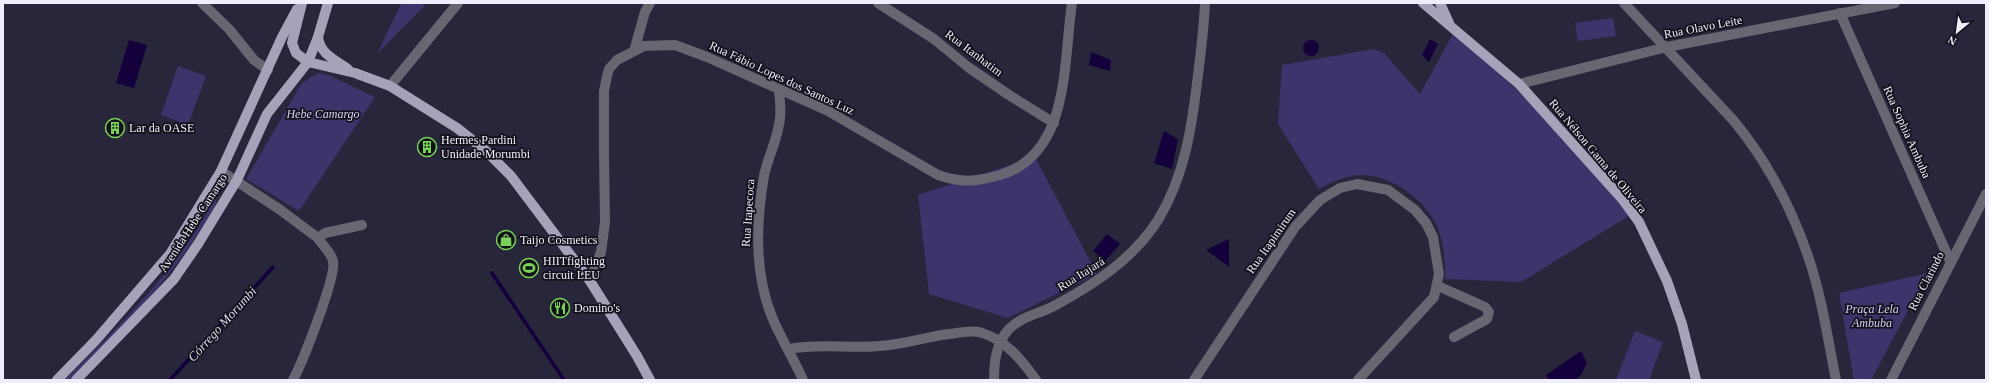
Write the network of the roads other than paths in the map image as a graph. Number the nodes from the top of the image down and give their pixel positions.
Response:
1 (202, 3) edge
2 (302, 3) edge
3 (328, 3) edge
4 (458, 3) edge
5 (650, 3) edge
6 (878, 3) edge
7 (1072, 3) edge
8 (1205, 3) edge
9 (1423, 3) edge
10 (1440, 3) edge
11 (1624, 3) edge
12 (1895, 3) edge
13 (1840, 14) junction
14 (1450, 25) junction
15 (318, 38) junction
16 (1667, 47) junction
17 (634, 50) junction
18 (308, 62) junction
19 (268, 70) junction
20 (355, 73) junction
21 (1519, 84) junction
22 (390, 86) junction
23 (779, 90) junction
24 (1054, 123) junction
25 (221, 171) junction
26 (237, 180) junction
27 (1986, 194) edge
28 (362, 225) dead end
29 (318, 238) junction
30 (1950, 262) junction
31 (590, 280) junction
32 (1438, 286) junction
33 (1454, 337) dead end
34 (1000, 342) junction
35 (789, 349) junction
36 (57, 380) edge
37 (76, 380) edge
38 (293, 380) edge
39 (650, 380) edge
40 (804, 380) edge
41 (994, 380) edge
42 (1036, 380) edge
43 (1194, 380) edge
44 (1358, 380) edge
45 (1696, 380) edge
46 (1836, 380) edge
47 (1890, 380) edge

1 - 19 street
2 - 18 main road
2 - 19 main road, Avenida Hebe Camargo
3 - 15 main road, Avenida Hebe Camargo
4 - 22 street
5 - 17 street
6 - 24 street, Rua Itanhatim
7 - 24 street, Rua Fábio Lopes dos Santos Luz
8 - 34 street, Rua Itajará
9 - 14 main road, Rua Nélson Gama de Oliveira
10 - 14 main road, Rua Nélson Gama de Oliveira
11 - 16 street
12 - 13 street, Rua Olavo Leite
13 - 16 street, Rua Olavo Leite
13 - 30 street, Rua Sophia Ambuba
14 - 21 main road, Rua Nélson Gama de Oliveira
15 - 18 main road, Avenida Hebe Camargo
15 - 20 main road
16 - 21 street, Rua Olavo Leite
16 - 46 street
17 - 23 street, Rua Fábio Lopes dos Santos Luz
17 - 31 street, Rua Fábio Lopes dos Santos Luz
18 - 20 main road
18 - 26 main road, Avenida Hebe Camargo
19 - 25 main road, Avenida Hebe Camargo
20 - 22 main road
21 - 45 main road, Rua Nélson Gama de Oliveira
22 - 31 main road
23 - 24 street, Rua Fábio Lopes dos Santos Luz
23 - 35 street, Rua Itapecoca
25 - 26 street
25 - 36 main road, Avenida Hebe Camargo
26 - 29 street
26 - 37 main road, Avenida Hebe Camargo
27 - 30 street, Rua Clarindo
28 - 29 street
29 - 38 street
30 - 47 street, Rua Clarindo
31 - 39 main road
32 - 33 street
32 - 43 street, Rua Itapimirum
32 - 44 street, Rua Itapimirum
34 - 35 street
34 - 41 street
34 - 42 street
35 - 40 street, Rua Itapecoca

